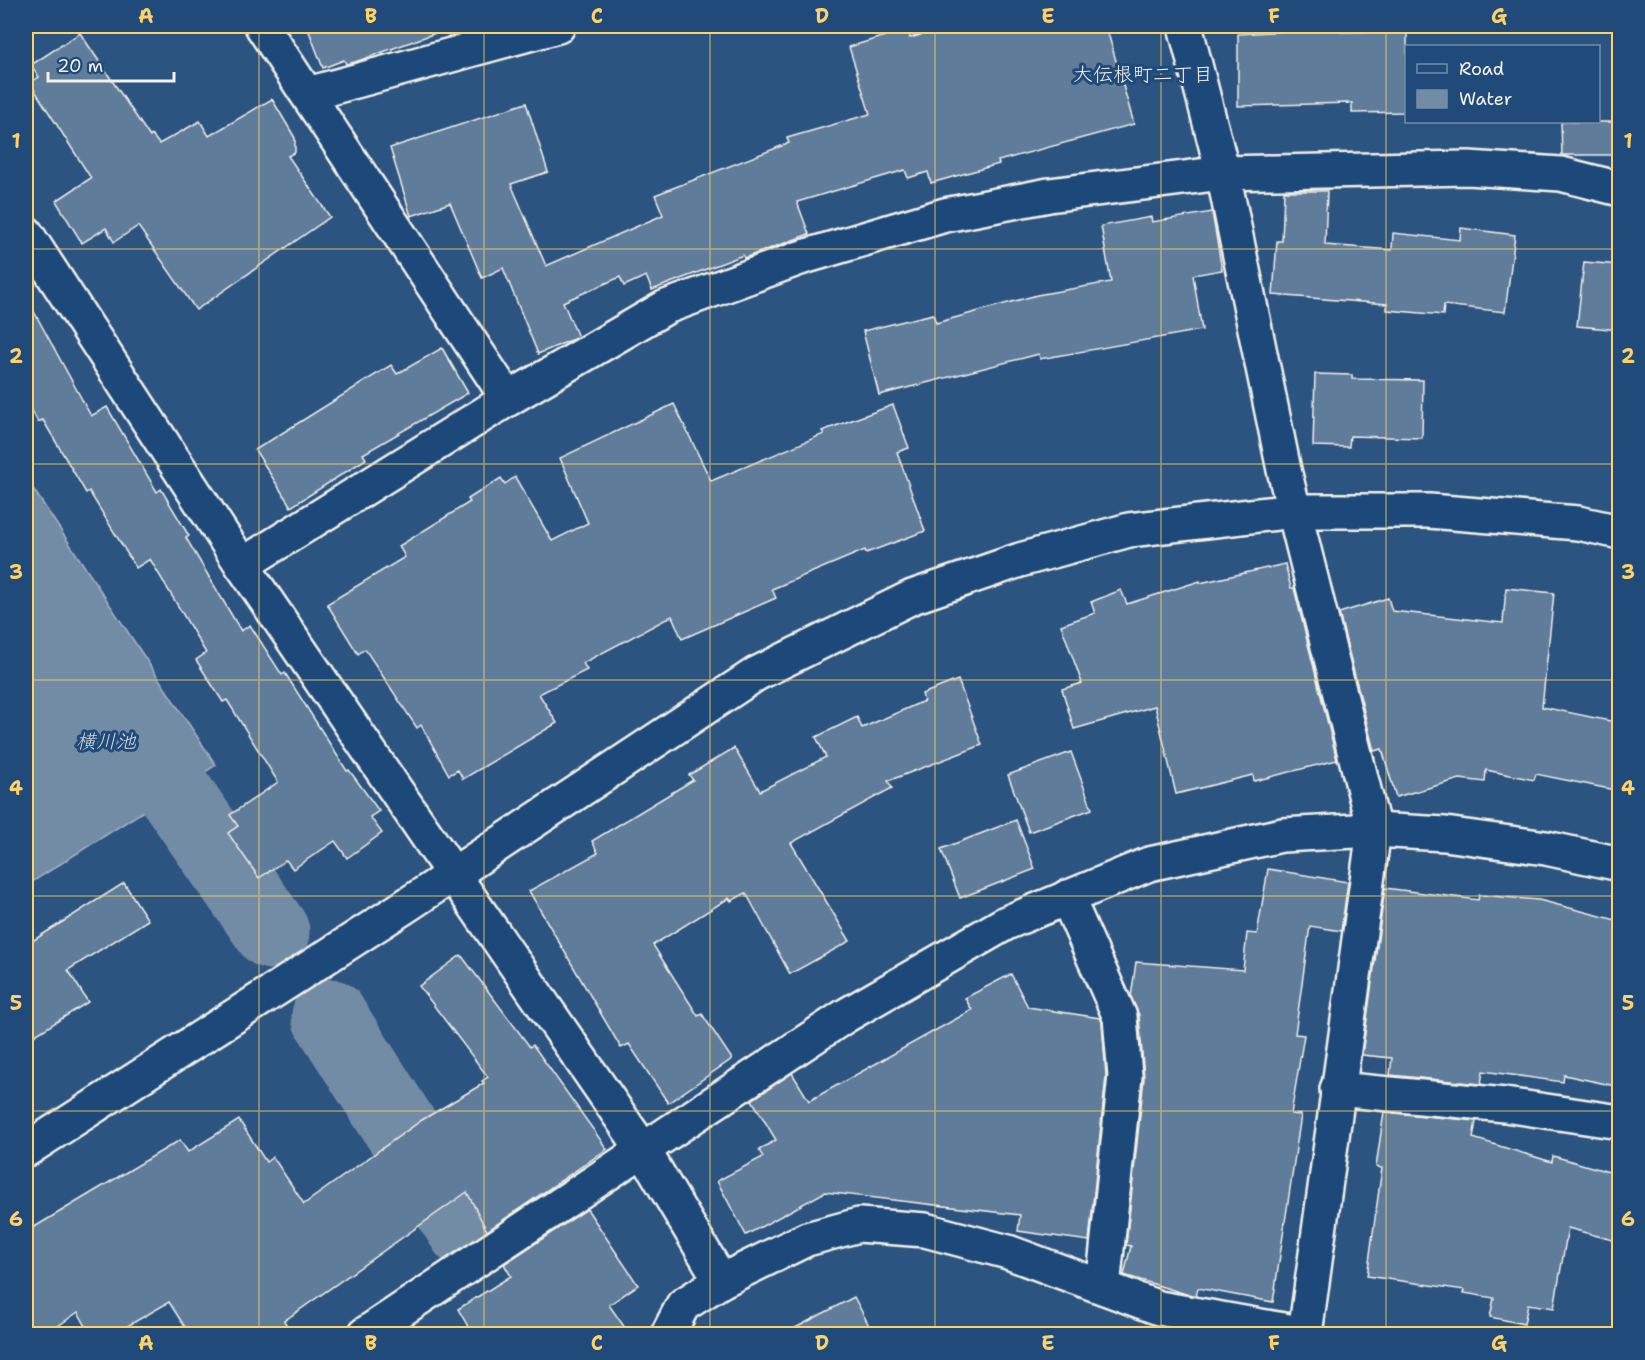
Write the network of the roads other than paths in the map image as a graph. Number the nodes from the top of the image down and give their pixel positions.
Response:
1 (262, 26) edge
2 (558, 26) edge
3 (1185, 26) edge
4 (308, 94) junction
5 (1222, 173) junction
6 (1620, 189) edge
7 (26, 234) edge
8 (508, 399) junction
9 (1294, 511) junction
10 (1620, 532) edge
11 (242, 564) junction
12 (1374, 830) junction
13 (1620, 864) edge
14 (453, 874) junction
15 (1067, 897) junction
16 (1337, 1089) junction
17 (1620, 1122) edge
18 (26, 1150) edge
19 (644, 1151) junction
20 (722, 1281) junction
21 (1103, 1287) junction
22 (1305, 1334) edge
23 (365, 1335) edge
24 (668, 1335) edge

1 - 4 street
2 - 4 street
3 - 5 street
4 - 8 street
5 - 6 street
5 - 8 street
5 - 9 street
7 - 11 street
8 - 11 street
9 - 10 street
9 - 12 street
9 - 14 street
11 - 14 street
12 - 13 street
12 - 15 street
12 - 16 street
14 - 18 street
14 - 19 street
15 - 19 street
15 - 21 street
16 - 17 street
16 - 22 street
19 - 20 street
19 - 23 street
20 - 21 street
20 - 24 street
21 - 22 street

